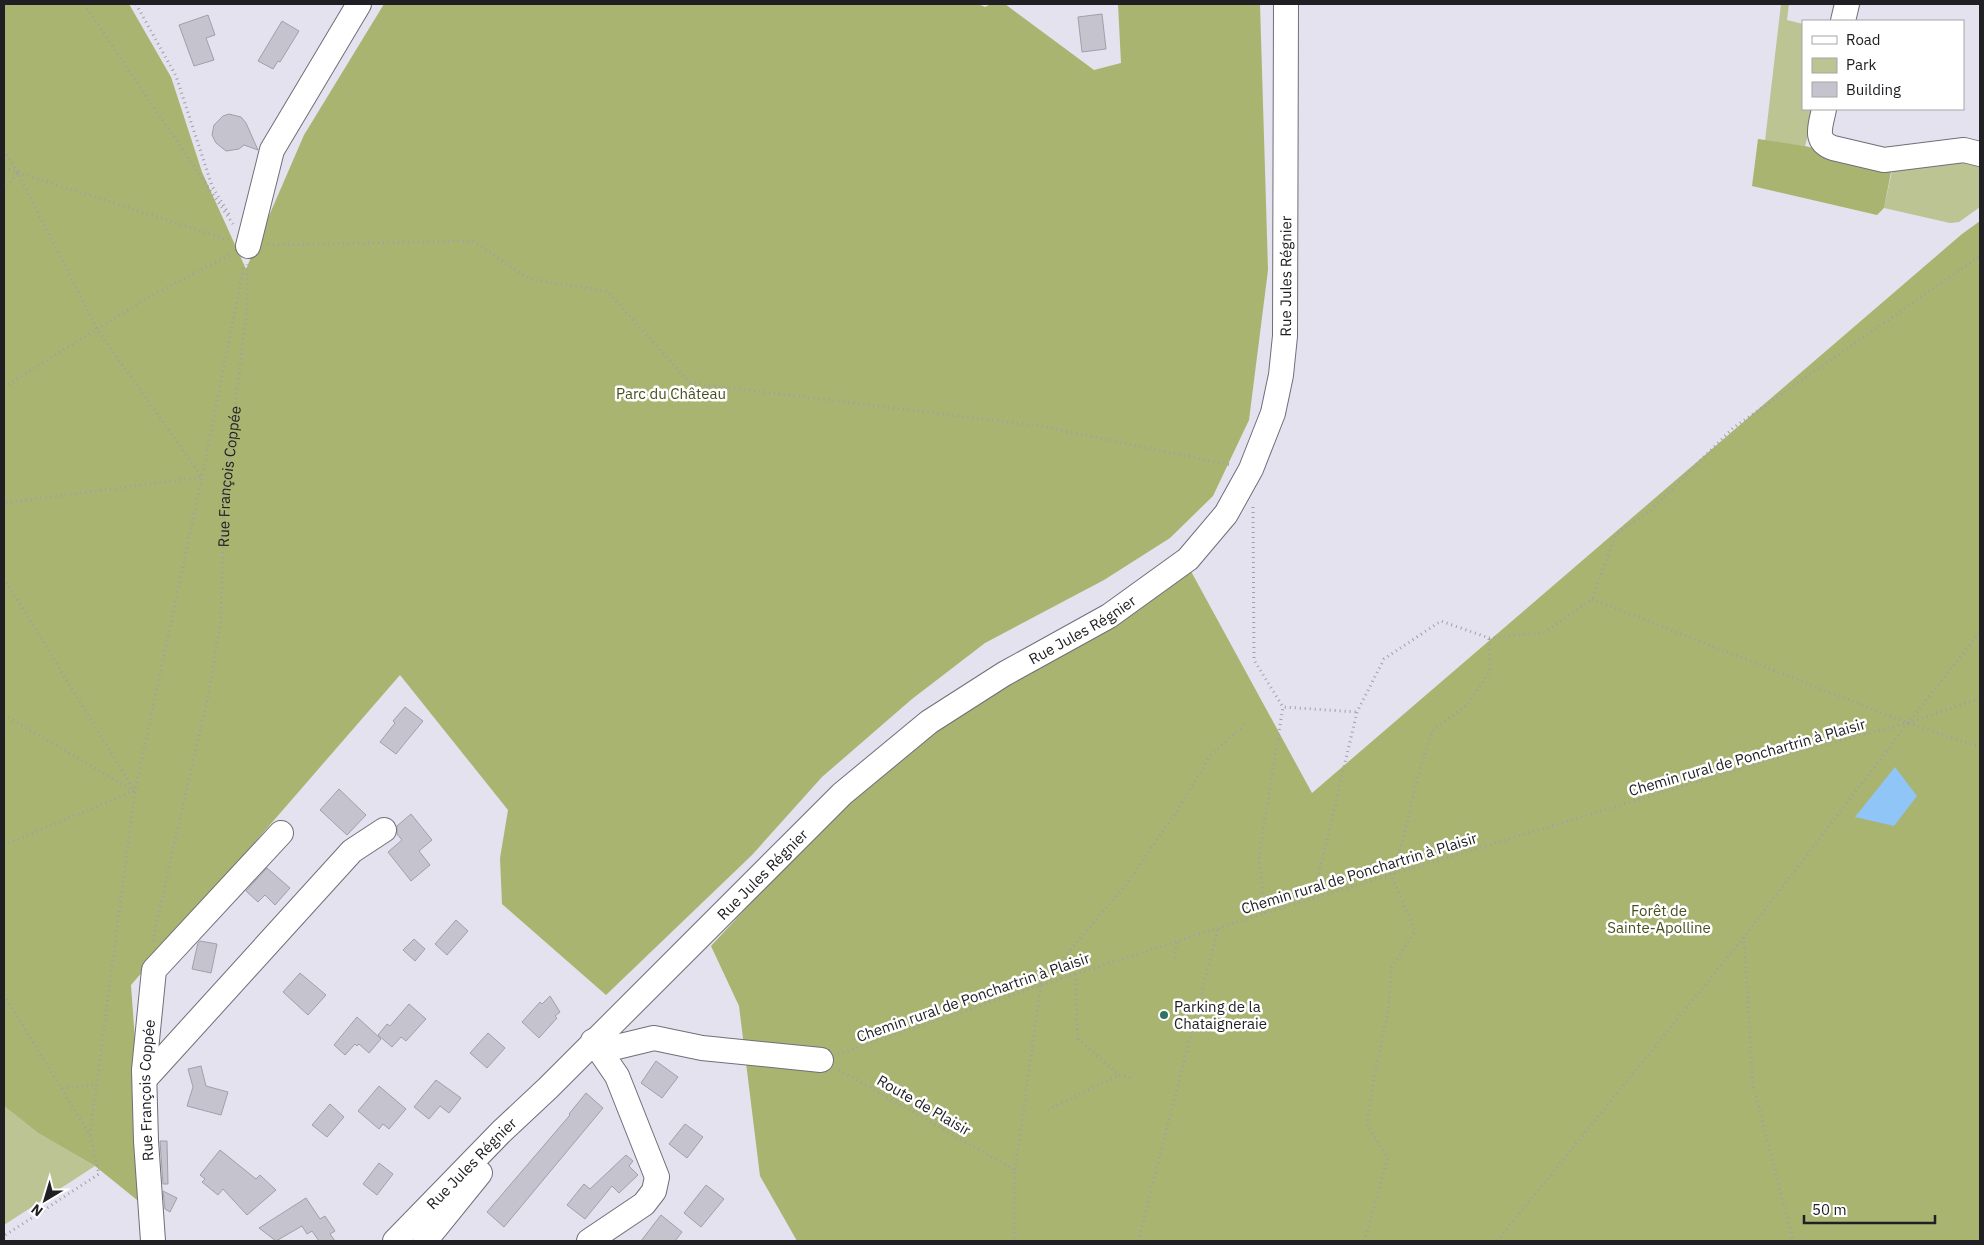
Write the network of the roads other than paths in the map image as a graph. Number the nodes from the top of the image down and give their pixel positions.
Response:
1 (359, 4) edge
2 (1286, 4) edge
3 (1847, 4) edge
4 (1844, 20) edge
5 (1824, 110) edge
6 (1980, 154) edge
7 (248, 246) road end
8 (384, 830) dead end
9 (281, 833) dead end
10 (597, 1046) junction
11 (821, 1060) road end
12 (144, 1078) junction
13 (548, 1088) junction
14 (153, 1241) edge
15 (395, 1241) edge
16 (425, 1241) edge
17 (589, 1241) edge

1 - 7 street
2 - 10 street, Rue Jules Régnier
3 - 4 street
5 - 6 street
8 - 12 street
9 - 12 street, Rue François Coppée
10 - 11 street
10 - 13 street, Rue Jules Régnier
10 - 17 street
12 - 14 street, Rue François Coppée
13 - 15 street, Rue Jules Régnier
13 - 16 street, Rue Jules Régnier

